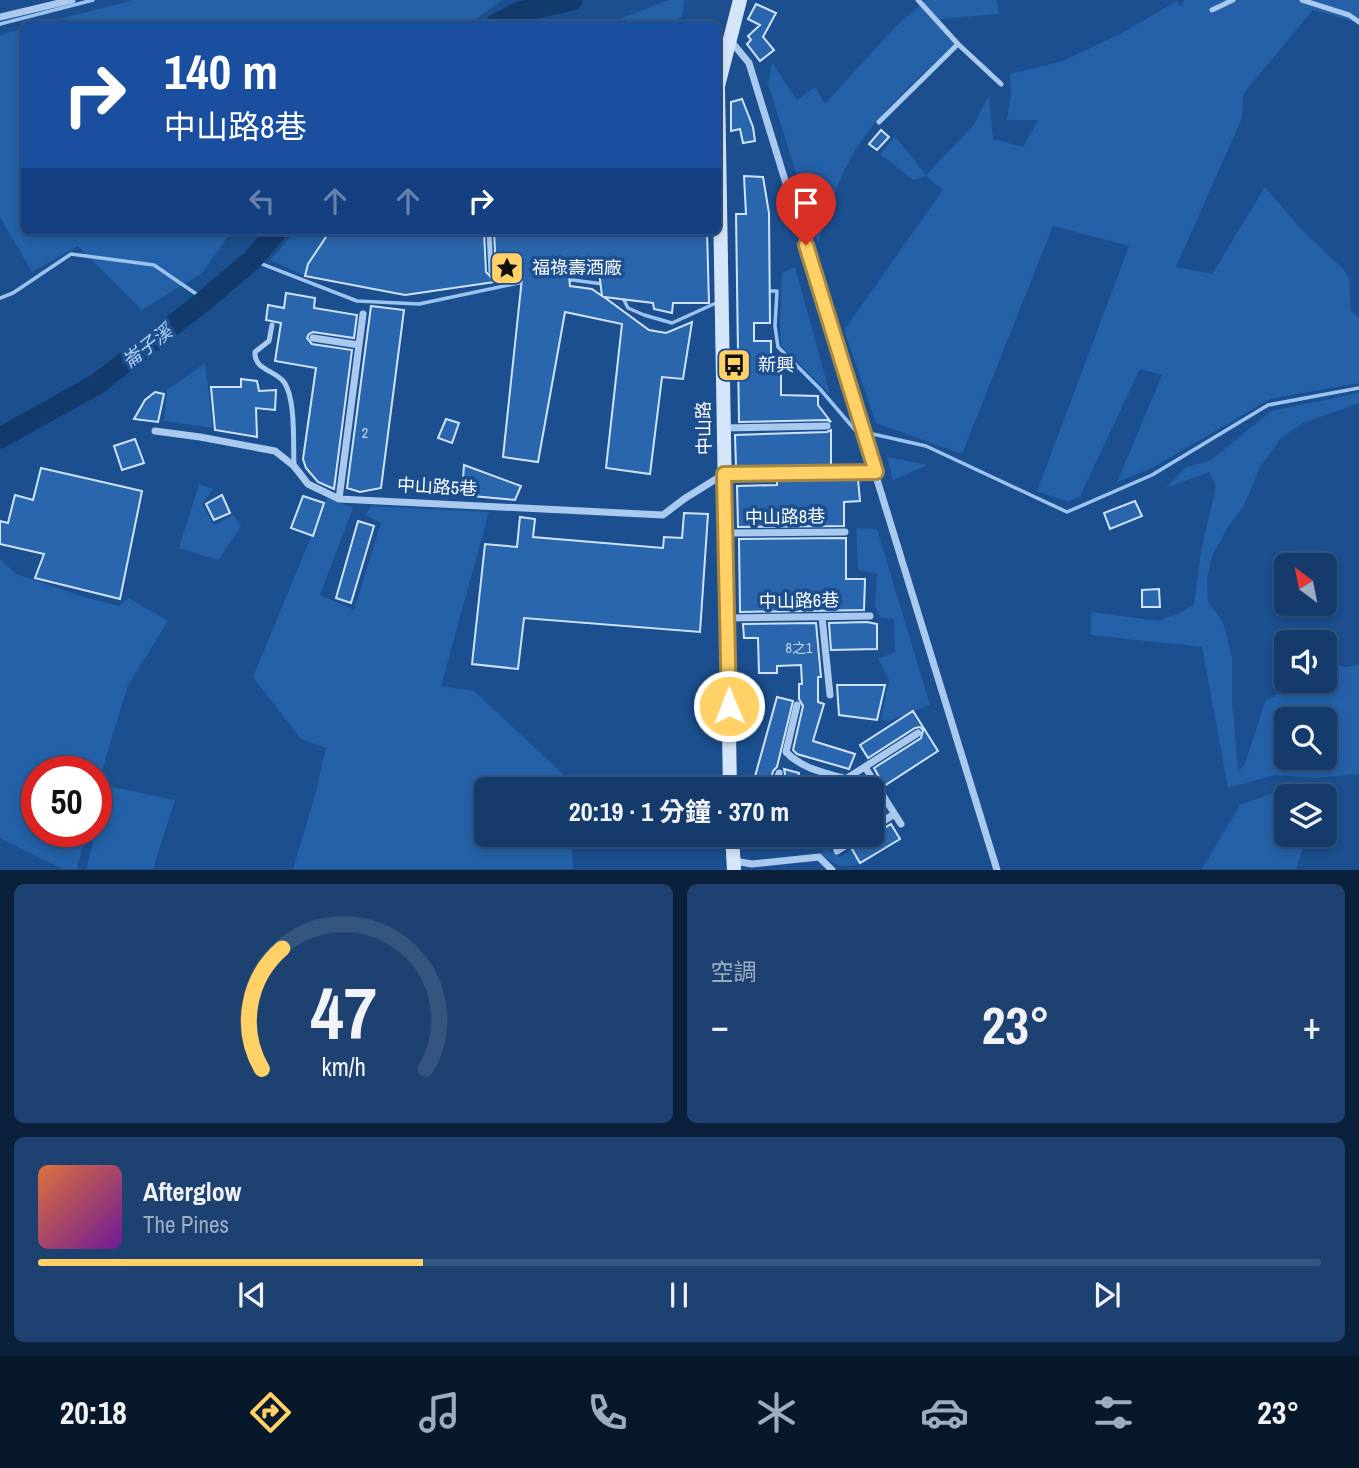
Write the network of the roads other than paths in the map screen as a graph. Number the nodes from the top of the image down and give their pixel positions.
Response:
1 (72, 0) edge
2 (740, 0) edge
3 (918, 0) edge
4 (1233, 0) edge
5 (1302, 0) edge
6 (1212, 10) dead end
7 (0, 17) edge
8 (1359, 22) edge
9 (724, 43) edge
10 (958, 44) junction
11 (721, 64) edge
12 (1001, 84) dead end
13 (879, 122) dead end
14 (489, 235) edge
15 (721, 235) edge
16 (491, 272) dead end
17 (363, 314) dead end
18 (272, 325) dead end
19 (313, 338) dead end
20 (359, 345) junction
21 (827, 426) dead end
22 (723, 428) junction
23 (155, 431) dead end
24 (295, 466) junction
25 (876, 472) junction
26 (724, 474) junction
27 (339, 499) junction
28 (845, 532) dead end
29 (726, 533) junction
30 (870, 616) dead end
31 (822, 617) junction
32 (728, 618) junction
33 (830, 695) dead end
34 (797, 705) dead end
35 (918, 733) dead end
36 (865, 767) junction
37 (779, 773) dead end
38 (730, 777) edge
39 (778, 777) edge
40 (841, 777) edge
41 (851, 777) edge
42 (894, 814) junction
43 (884, 821) edge
44 (901, 824) dead end
45 (733, 847) edge
46 (842, 847) edge
47 (837, 850) dead end
48 (734, 865) edge
49 (832, 870) edge
50 (997, 870) edge

1 - 7 street
2 - 9 main road
3 - 10 lane
4 - 6 lane
5 - 8 lane
9 - 11 main road, 中山路
9 - 25 street
10 - 12 lane
10 - 13 lane
14 - 16 lane
15 - 22 main road, 中山路
17 - 20 street
18 - 24 lane
19 - 20 street
20 - 27 street
21 - 22 street
22 - 26 main road, 中山路
23 - 24 street, 中山路5巷
24 - 27 street, 中山路5巷
25 - 26 street
25 - 50 street
26 - 27 street, 中山路5巷
26 - 29 main road, 中山路
28 - 29 street, 中山路8巷
29 - 32 main road, 中山路
30 - 31 street, 中山路6巷
31 - 32 street, 中山路6巷
31 - 33 street
32 - 38 main road, 中山路
34 - 40 street
35 - 36 street
36 - 41 street
36 - 42 street
37 - 39 street
42 - 43 street
42 - 44 street
45 - 48 main road
46 - 47 street
48 - 49 street

